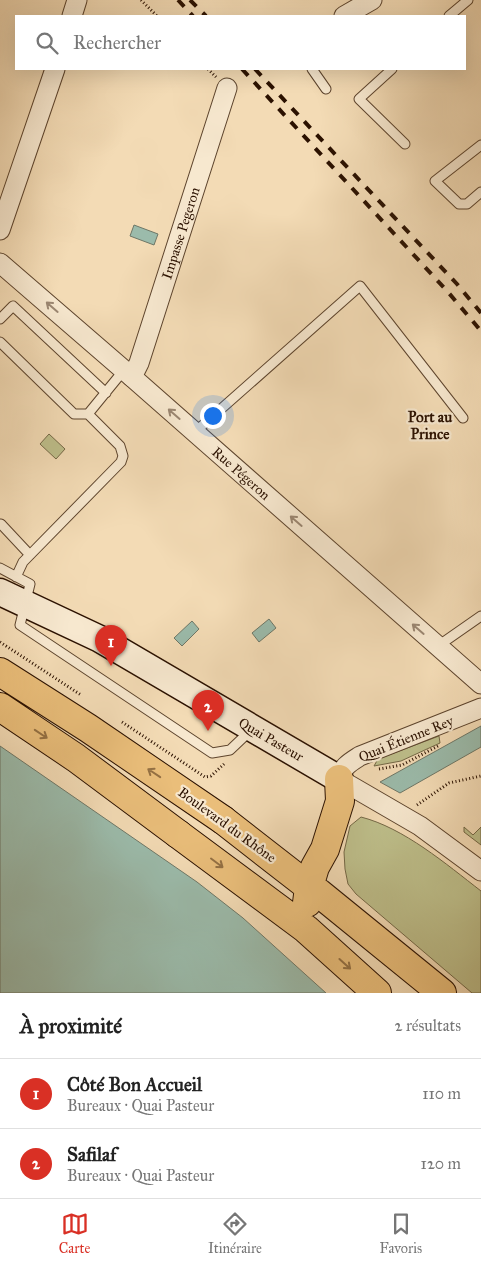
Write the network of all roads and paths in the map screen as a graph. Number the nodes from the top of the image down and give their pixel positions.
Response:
1 (141, 0) edge
2 (372, 0) edge
3 (468, 0) edge
4 (156, 15) edge
5 (346, 15) edge
6 (450, 15) edge
7 (56, 70) edge
8 (313, 70) edge
9 (391, 70) edge
10 (227, 88) dead end
11 (326, 89) dead end
12 (405, 144) dead end
13 (481, 145) edge
14 (481, 192) edge
15 (0, 230) edge
16 (0, 263) edge
17 (0, 319) edge
18 (0, 342) edge
19 (128, 373) junction
20 (106, 393) junction
21 (88, 414) junction
22 (463, 418) dead end
23 (195, 432) junction
24 (1, 524) edge
25 (30, 555) junction
26 (0, 568) edge
27 (8, 584) edge
28 (25, 604) junction
29 (481, 616) edge
30 (438, 646) junction
31 (0, 672) edge
32 (481, 684) edge
33 (0, 707) edge
34 (481, 708) edge
35 (253, 729) junction
36 (481, 776) edge
37 (339, 779) junction
38 (413, 808) dead end
39 (325, 849) junction
40 (282, 865) junction
41 (481, 871) edge
42 (309, 887) junction
43 (306, 929) junction
44 (402, 960) junction
45 (377, 993) edge
46 (442, 993) edge

1 - 4 path
2 - 5 street
3 - 6 lane
7 - 15 street
8 - 11 lane
9 - 12 lane
10 - 19 street, Impasse Pegeron
13 - 14 lane
19 -> 16 street, Rue Pégeron
17 - 20 lane
18 - 21 lane
19 - 20 lane
23 -> 19 street, Rue Pégeron
20 - 21 lane
21 - 25 lane
22 - 23 lane
30 -> 23 street, Rue Pégeron
24 - 25 lane
25 - 27 lane
26 - 27 lane
27 - 28 main road, Quai Pasteur
28 - 35 main road, Quai Pasteur
28 - 35 lane
29 - 30 lane
30 - 32 street, Rue Pégeron
40 -> 31 main road, Boulevard du Rhône
33 -> 43 main road
34 - 37 street, Quai Étienne Rey
35 - 37 main road, Quai Pasteur
36 - 38 path
37 - 39 main road
37 - 41 street, Quai Pasteur
39 - 40 main road
39 - 42 main road
39 - 44 main road
40 - 42 main road, Boulevard du Rhône
42 - 43 main road
42 - 44 main road, Boulevard du Rhône
43 -> 45 main road
44 - 46 main road, Boulevard du Rhône

